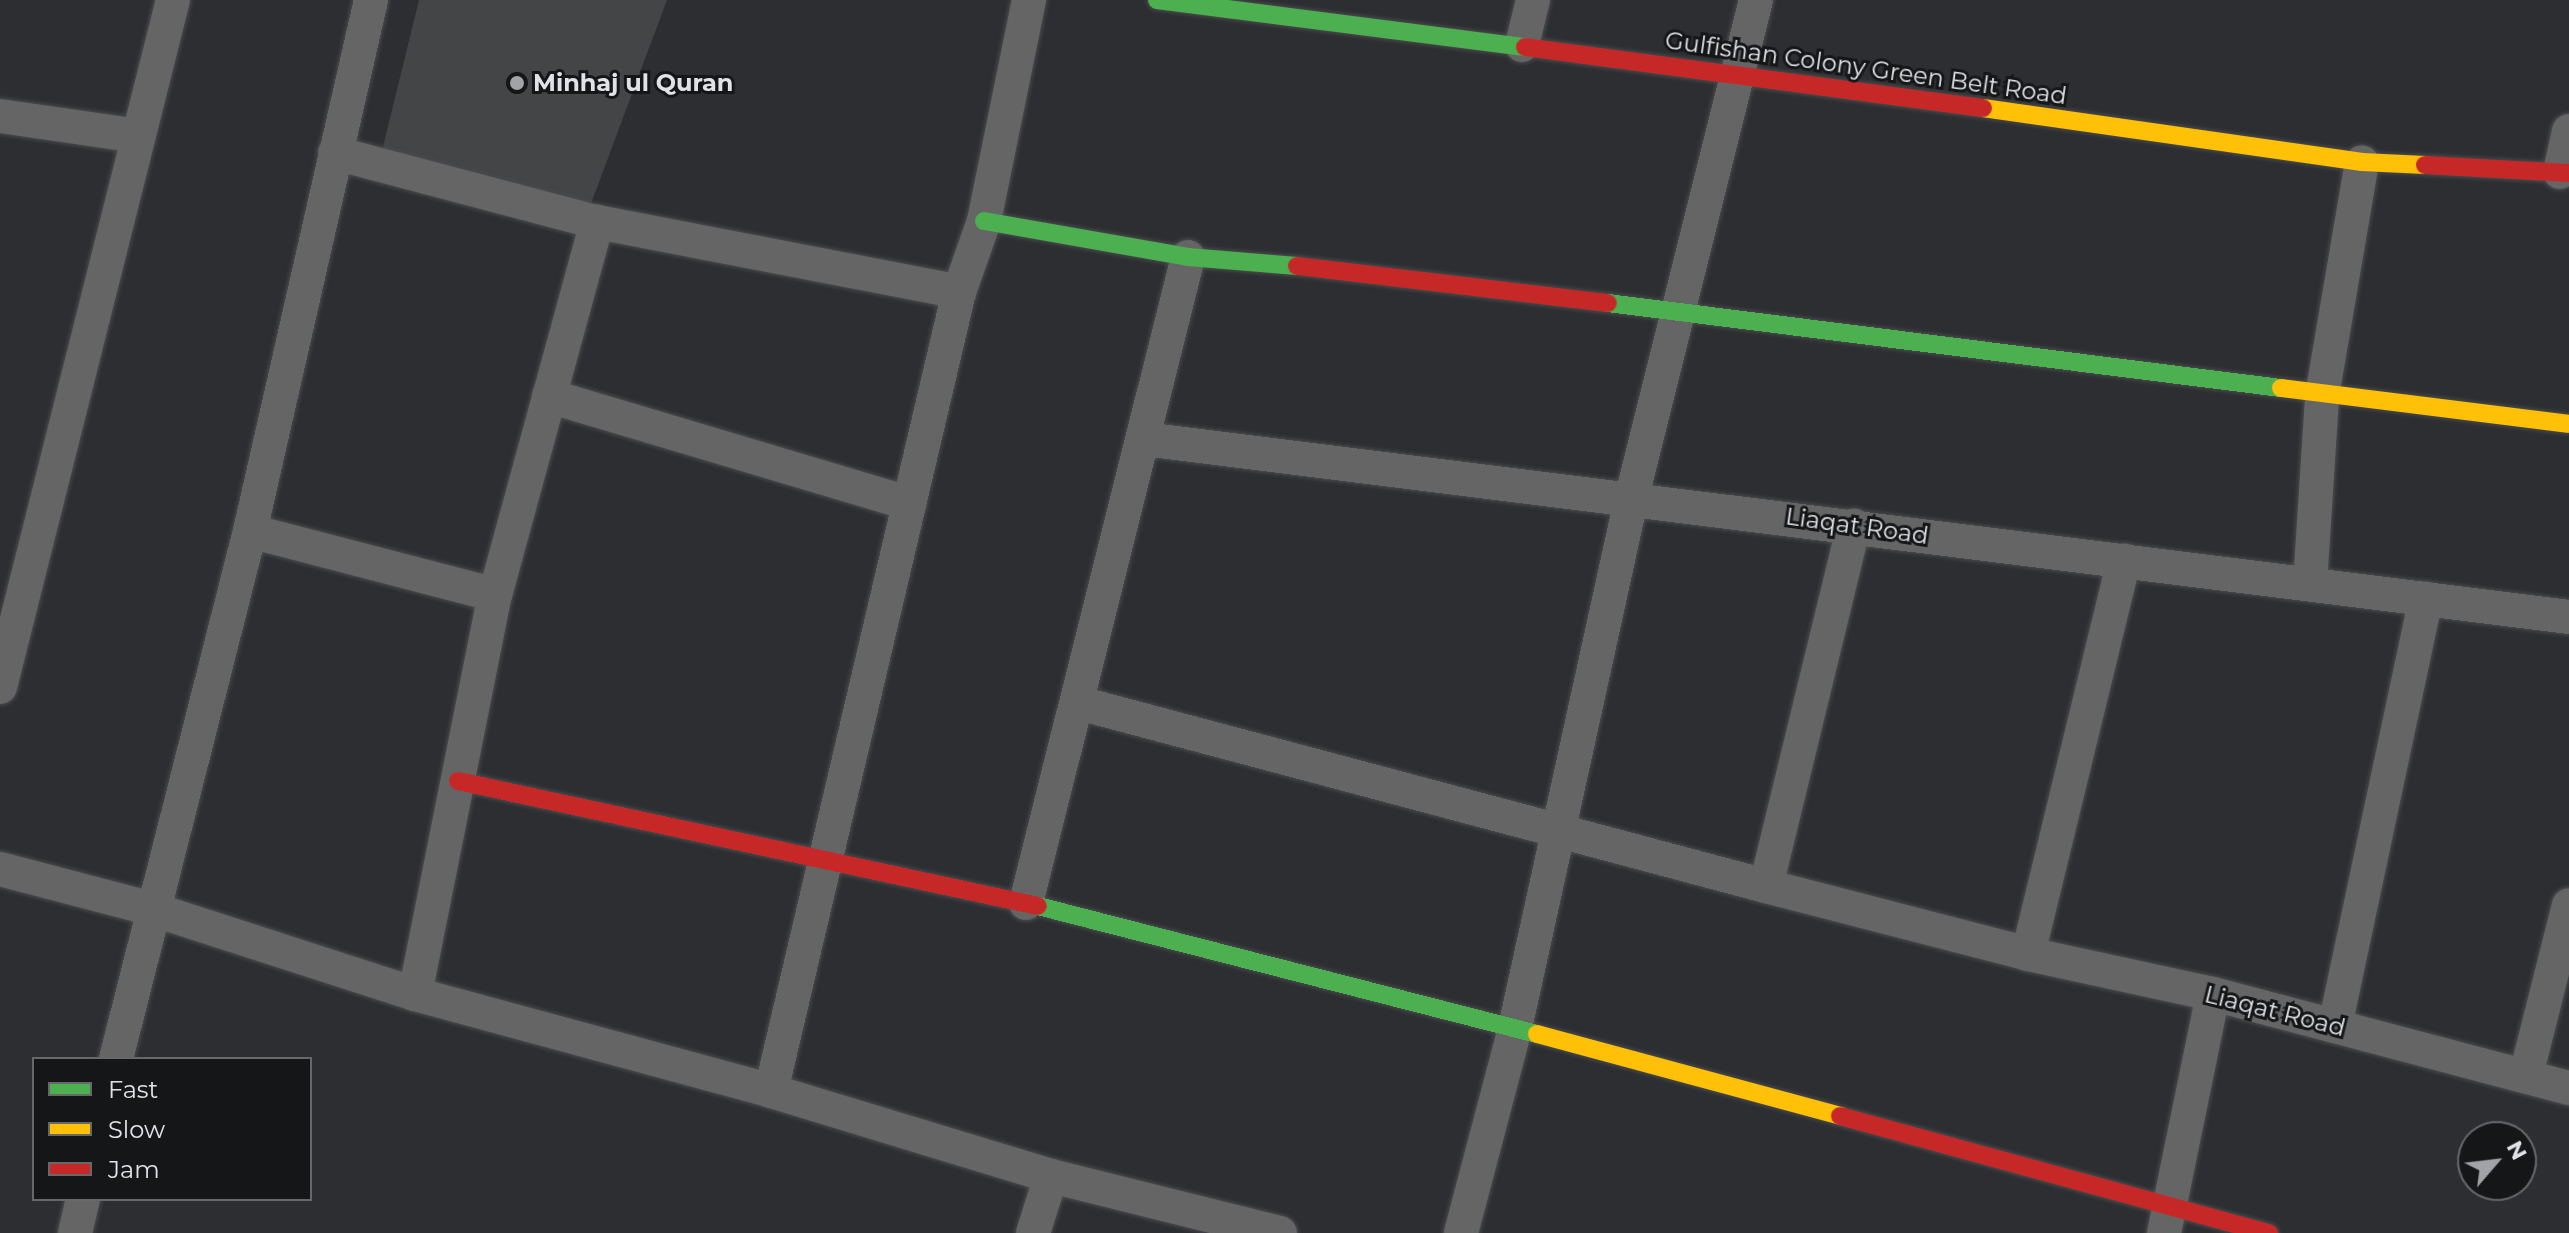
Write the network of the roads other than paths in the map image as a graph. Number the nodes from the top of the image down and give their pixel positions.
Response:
1 (173, 0) edge
2 (371, 0) edge
3 (1029, 0) edge
4 (1157, 0) edge
5 (1533, 0) edge
6 (1756, 0) edge
7 (1522, 45) junction
8 (1734, 73) junction
9 (0, 116) edge
10 (2569, 131) edge
11 (138, 136) junction
12 (335, 153) junction
13 (2362, 162) junction
14 (2565, 173) edge
15 (984, 221) junction
16 (597, 222) junction
17 (1188, 257) junction
18 (959, 292) junction
19 (1676, 314) junction
20 (549, 396) junction
21 (2322, 396) junction
22 (2569, 424) edge
23 (1144, 439) junction
24 (1632, 496) junction
25 (909, 503) junction
26 (1854, 526) junction
27 (250, 531) junction
28 (2124, 561) junction
29 (2310, 584) junction
30 (495, 595) junction
31 (2426, 599) junction
32 (2569, 617) edge
33 (0, 687) edge
34 (1079, 703) junction
35 (458, 781) junction
36 (1562, 833) junction
37 (824, 862) junction
38 (0, 869) edge
39 (1766, 886) junction
40 (1026, 903) junction
41 (2569, 905) edge
42 (152, 909) junction
43 (2028, 954) junction
44 (415, 994) junction
45 (2213, 994) junction
46 (2335, 1026) junction
47 (1515, 1028) junction
48 (116, 1057) edge
49 (2526, 1075) junction
50 (2569, 1088) edge
51 (771, 1091) junction
52 (1051, 1176) junction
53 (83, 1201) edge
54 (2168, 1221) edge
55 (75, 1233) edge
56 (1033, 1233) edge
57 (1280, 1233) edge
58 (1461, 1233) edge
59 (2269, 1233) edge

1 - 11 street
2 - 12 street
3 - 15 street
4 - 7 street, Gulfishan Colony Green Belt Road
5 - 7 street
6 - 8 street
7 - 8 street, Gulfishan Colony Green Belt Road
8 - 13 street, Gulfishan Colony Green Belt Road
8 - 19 street
9 - 11 street
10 - 14 street
11 - 33 street
12 - 16 street
12 - 27 street
13 - 14 street, Gulfishan Colony Green Belt Road
13 - 21 street
15 - 17 street
15 - 18 street
16 - 18 street
16 - 20 street
17 - 19 street
17 - 23 street
18 - 25 street
19 - 21 street
19 - 24 street
20 - 25 street
20 - 30 street
21 - 22 street
21 - 29 street
23 - 24 street, Liaqat Road
23 - 34 street
24 - 26 street, Liaqat Road
24 - 36 street
25 - 37 street
26 - 28 street, Liaqat Road
26 - 39 street
27 - 30 street
27 - 42 street
28 - 29 street, Liaqat Road
28 - 43 street
29 - 31 street, Liaqat Road
30 - 35 street
31 - 32 street, Liaqat Road
31 - 46 street
34 - 36 street, Liaqat Road
34 - 40 street
35 - 37 street
35 - 44 street
36 - 39 street, Liaqat Road
36 - 47 street
37 - 40 street
37 - 51 street
38 - 42 street
39 - 43 street, Liaqat Road
40 - 47 street
41 - 49 street
42 - 44 street
42 - 48 street
43 - 45 street, Liaqat Road
44 - 51 street
45 - 46 street, Liaqat Road
45 - 54 street
46 - 49 street, Liaqat Road
47 - 54 street
47 - 58 street
49 - 50 street, Liaqat Road
51 - 52 street
52 - 56 street
52 - 57 street
53 - 55 street
54 - 59 street

